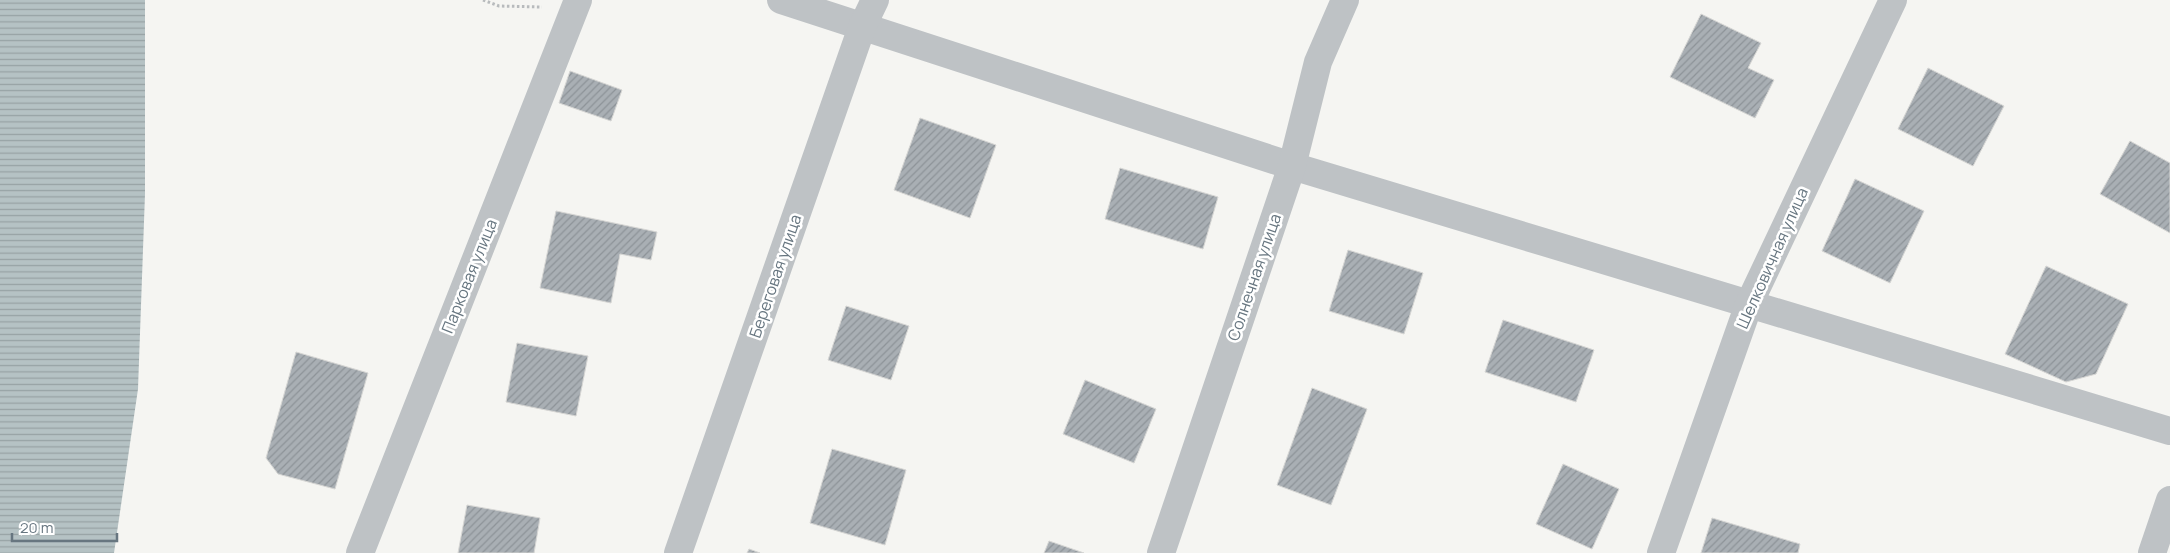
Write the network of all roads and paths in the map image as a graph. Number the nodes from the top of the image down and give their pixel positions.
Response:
1 (483, 0) edge
2 (781, 0) edge
3 (875, 0) edge
4 (1345, 0) edge
5 (1893, 0) edge
6 (577, 4) edge
7 (862, 27) junction
8 (1292, 166) junction
9 (1749, 304) junction
10 (2170, 431) edge
11 (2170, 500) edge
12 (360, 553) edge
13 (678, 553) edge
14 (1161, 553) edge
15 (1661, 553) edge
16 (2152, 553) edge

1 - 6 path
2 - 7 street
3 - 7 street, Береговая улица
4 - 8 street, Солнечная улица
5 - 9 street, Шелковичная улица
6 - 12 street, Парковая улица
7 - 8 street
7 - 13 street, Береговая улица
8 - 9 street
8 - 14 street, Солнечная улица
9 - 10 street
9 - 15 street, Шелковичная улица
11 - 16 street

